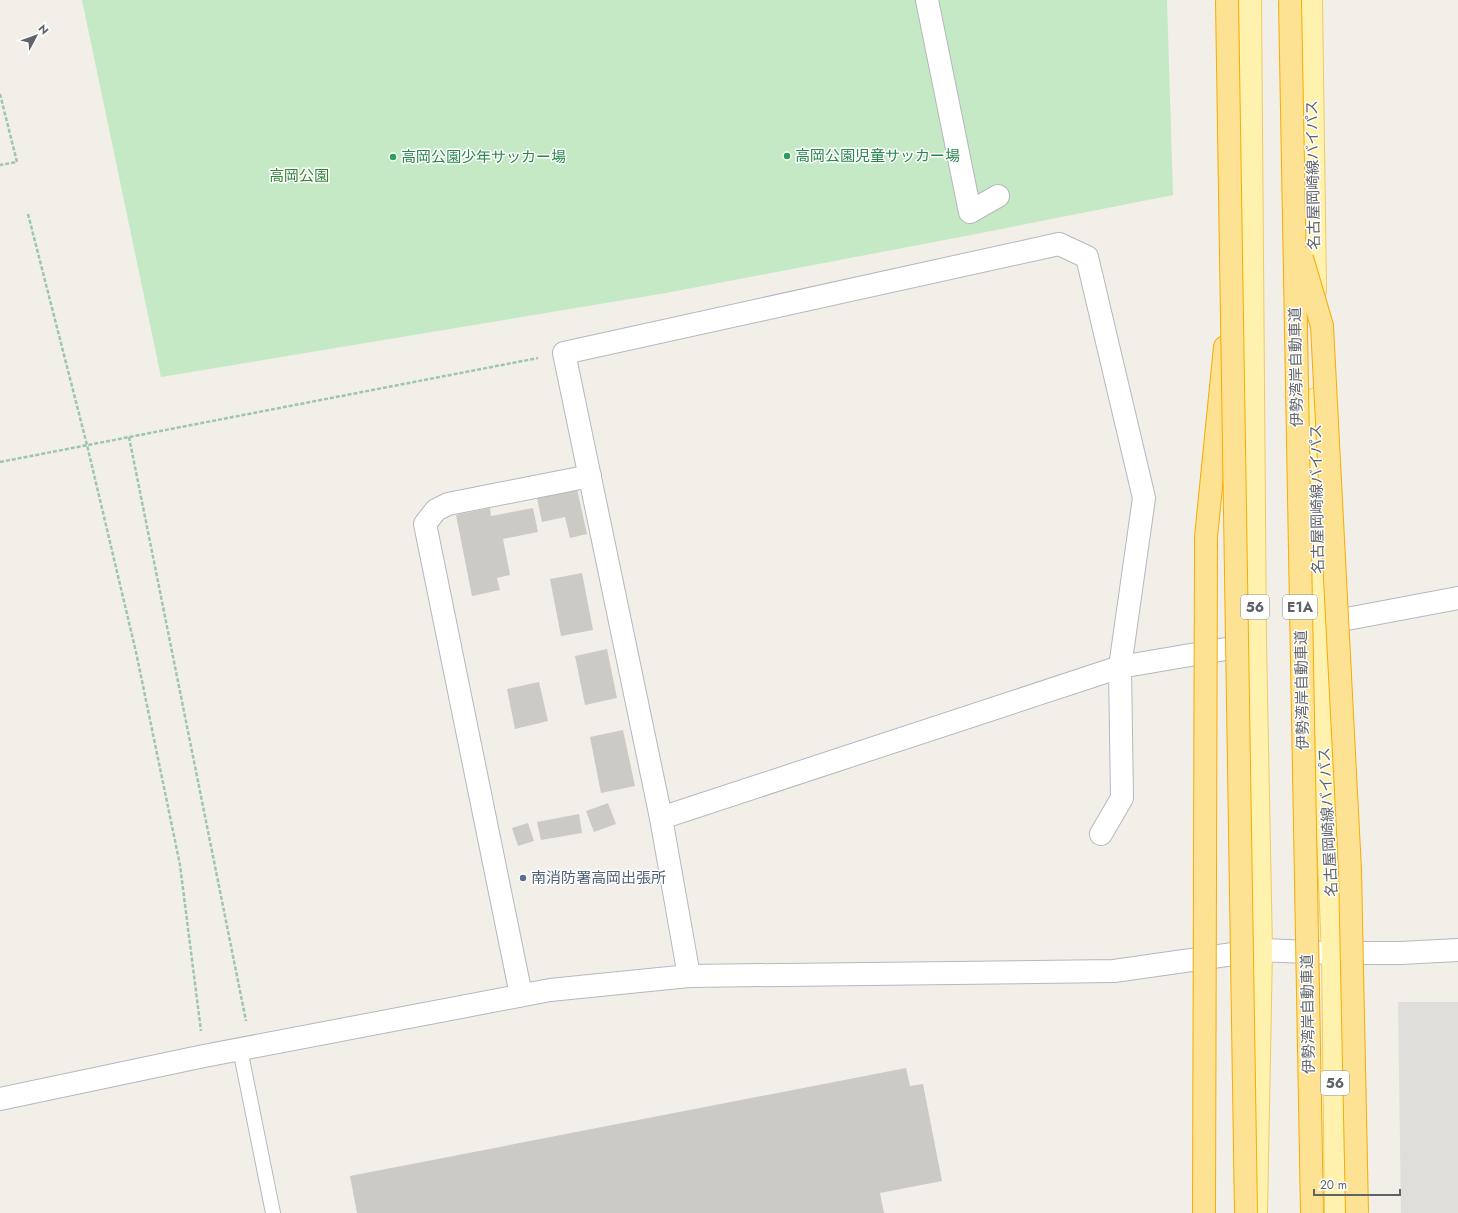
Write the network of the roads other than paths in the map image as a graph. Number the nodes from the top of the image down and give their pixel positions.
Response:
1 (927, 0) edge
2 (1227, 0) edge
3 (1250, 0) edge
4 (1290, 0) edge
5 (1311, 0) edge
6 (998, 196) dead end
7 (1293, 230) junction
8 (1231, 282) junction
9 (590, 476) junction
10 (1458, 598) edge
11 (1319, 624) junction
12 (1255, 644) junction
13 (1120, 667) junction
14 (661, 818) junction
15 (1101, 834) dead end
16 (1261, 950) junction
17 (1458, 950) edge
18 (1333, 953) junction
19 (689, 976) junction
20 (521, 995) junction
21 (246, 1048) junction
22 (0, 1099) edge
23 (273, 1213) edge
24 (1204, 1213) edge
25 (1246, 1213) edge
26 (1256, 1213) edge
27 (1312, 1213) edge
28 (1336, 1213) edge
29 (1357, 1213) edge

1 - 6 street
2 - 8 highway, bridge
3 - 12 main road, 56
4 - 7 highway, 伊勢湾岸自動車道 / E1A, bridge
5 - 11 main road, 名古屋岡崎線バイパス / 56
7 - 27 highway, 伊勢湾岸自動車道 / E1A, bridge
7 - 29 highway, bridge
8 - 24 highway, bridge
8 - 25 highway, bridge
9 - 13 street
9 - 14 street
9 - 20 street
10 - 11 street
11 - 18 main road, 名古屋岡崎線バイパス / 56
12 - 13 street
12 - 16 main road, 56
13 - 14 street
13 - 15 street
14 - 19 street
16 - 18 street
16 - 19 street
16 - 26 main road, 56
17 - 18 street
18 - 28 main road, 名古屋岡崎線バイパス / 56
19 - 20 street
20 - 21 street
21 - 22 street
21 - 23 lane

